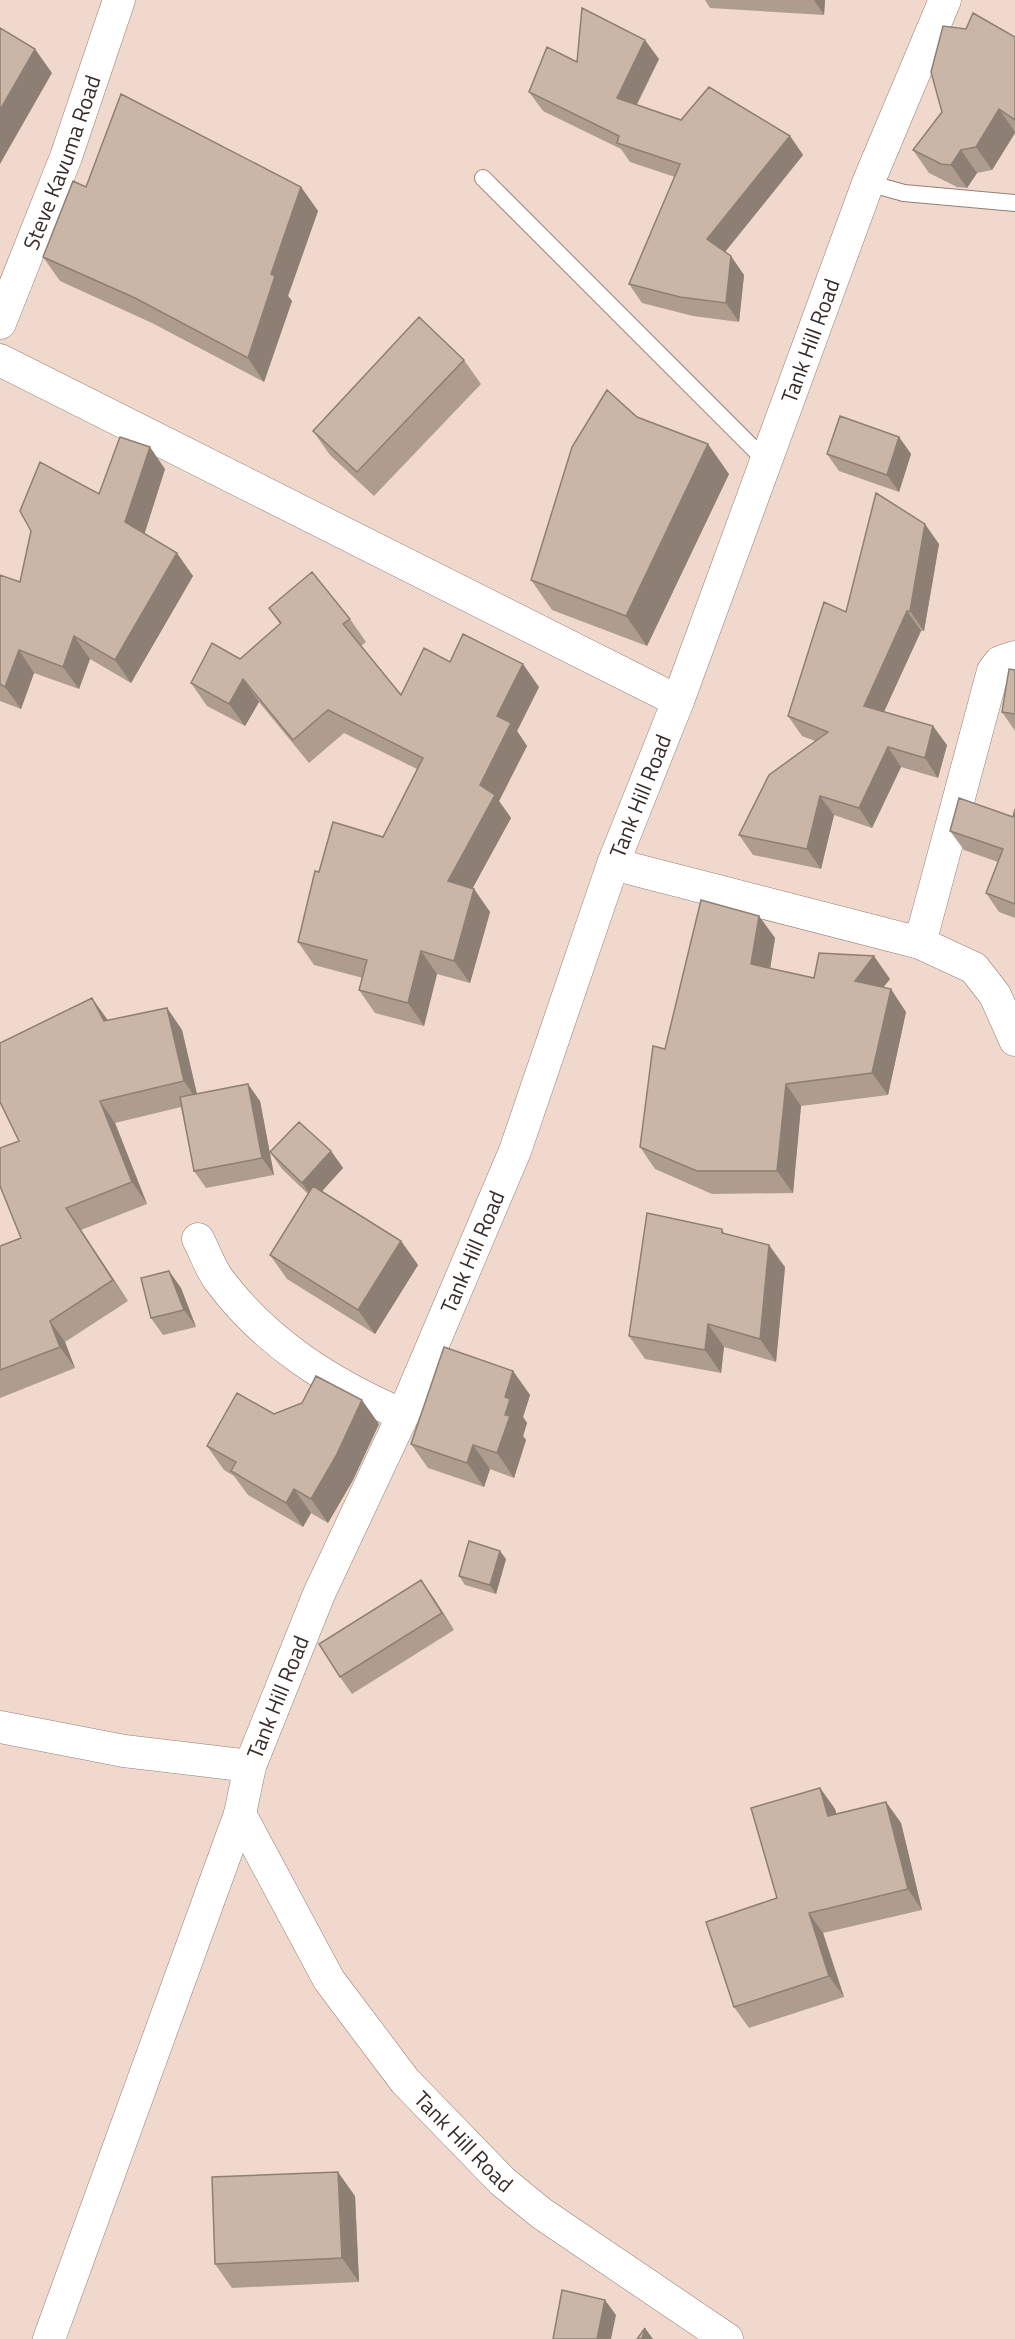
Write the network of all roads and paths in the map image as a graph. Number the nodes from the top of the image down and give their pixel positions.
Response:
1 (119, 0) edge
2 (945, 0) edge
3 (483, 178) dead end
4 (868, 183) junction
5 (1015, 203) edge
6 (0, 323) edge
7 (0, 360) edge
8 (766, 460) junction
9 (1015, 657) edge
10 (678, 701) junction
11 (613, 864) junction
12 (921, 943) junction
13 (1015, 1040) edge
14 (198, 1239) dead end
15 (403, 1415) junction
16 (0, 1727) edge
17 (250, 1766) junction
18 (240, 1814) junction
19 (49, 2339) edge
20 (727, 2339) edge

1 - 6 street, Steve Kavuma Road
2 - 4 street, Tank Hill Road
3 - 8 lane
4 - 5 lane
4 - 8 street, Tank Hill Road
7 - 10 street
8 - 10 street, Tank Hill Road
9 - 12 street
10 - 11 street, Tank Hill Road
11 - 12 street
11 - 15 street, Tank Hill Road
12 - 13 street
14 - 15 street
15 - 17 street, Tank Hill Road
16 - 17 street
17 - 18 street, Tank Hill Road
18 - 19 street
18 - 20 street, Tank Hill Road

